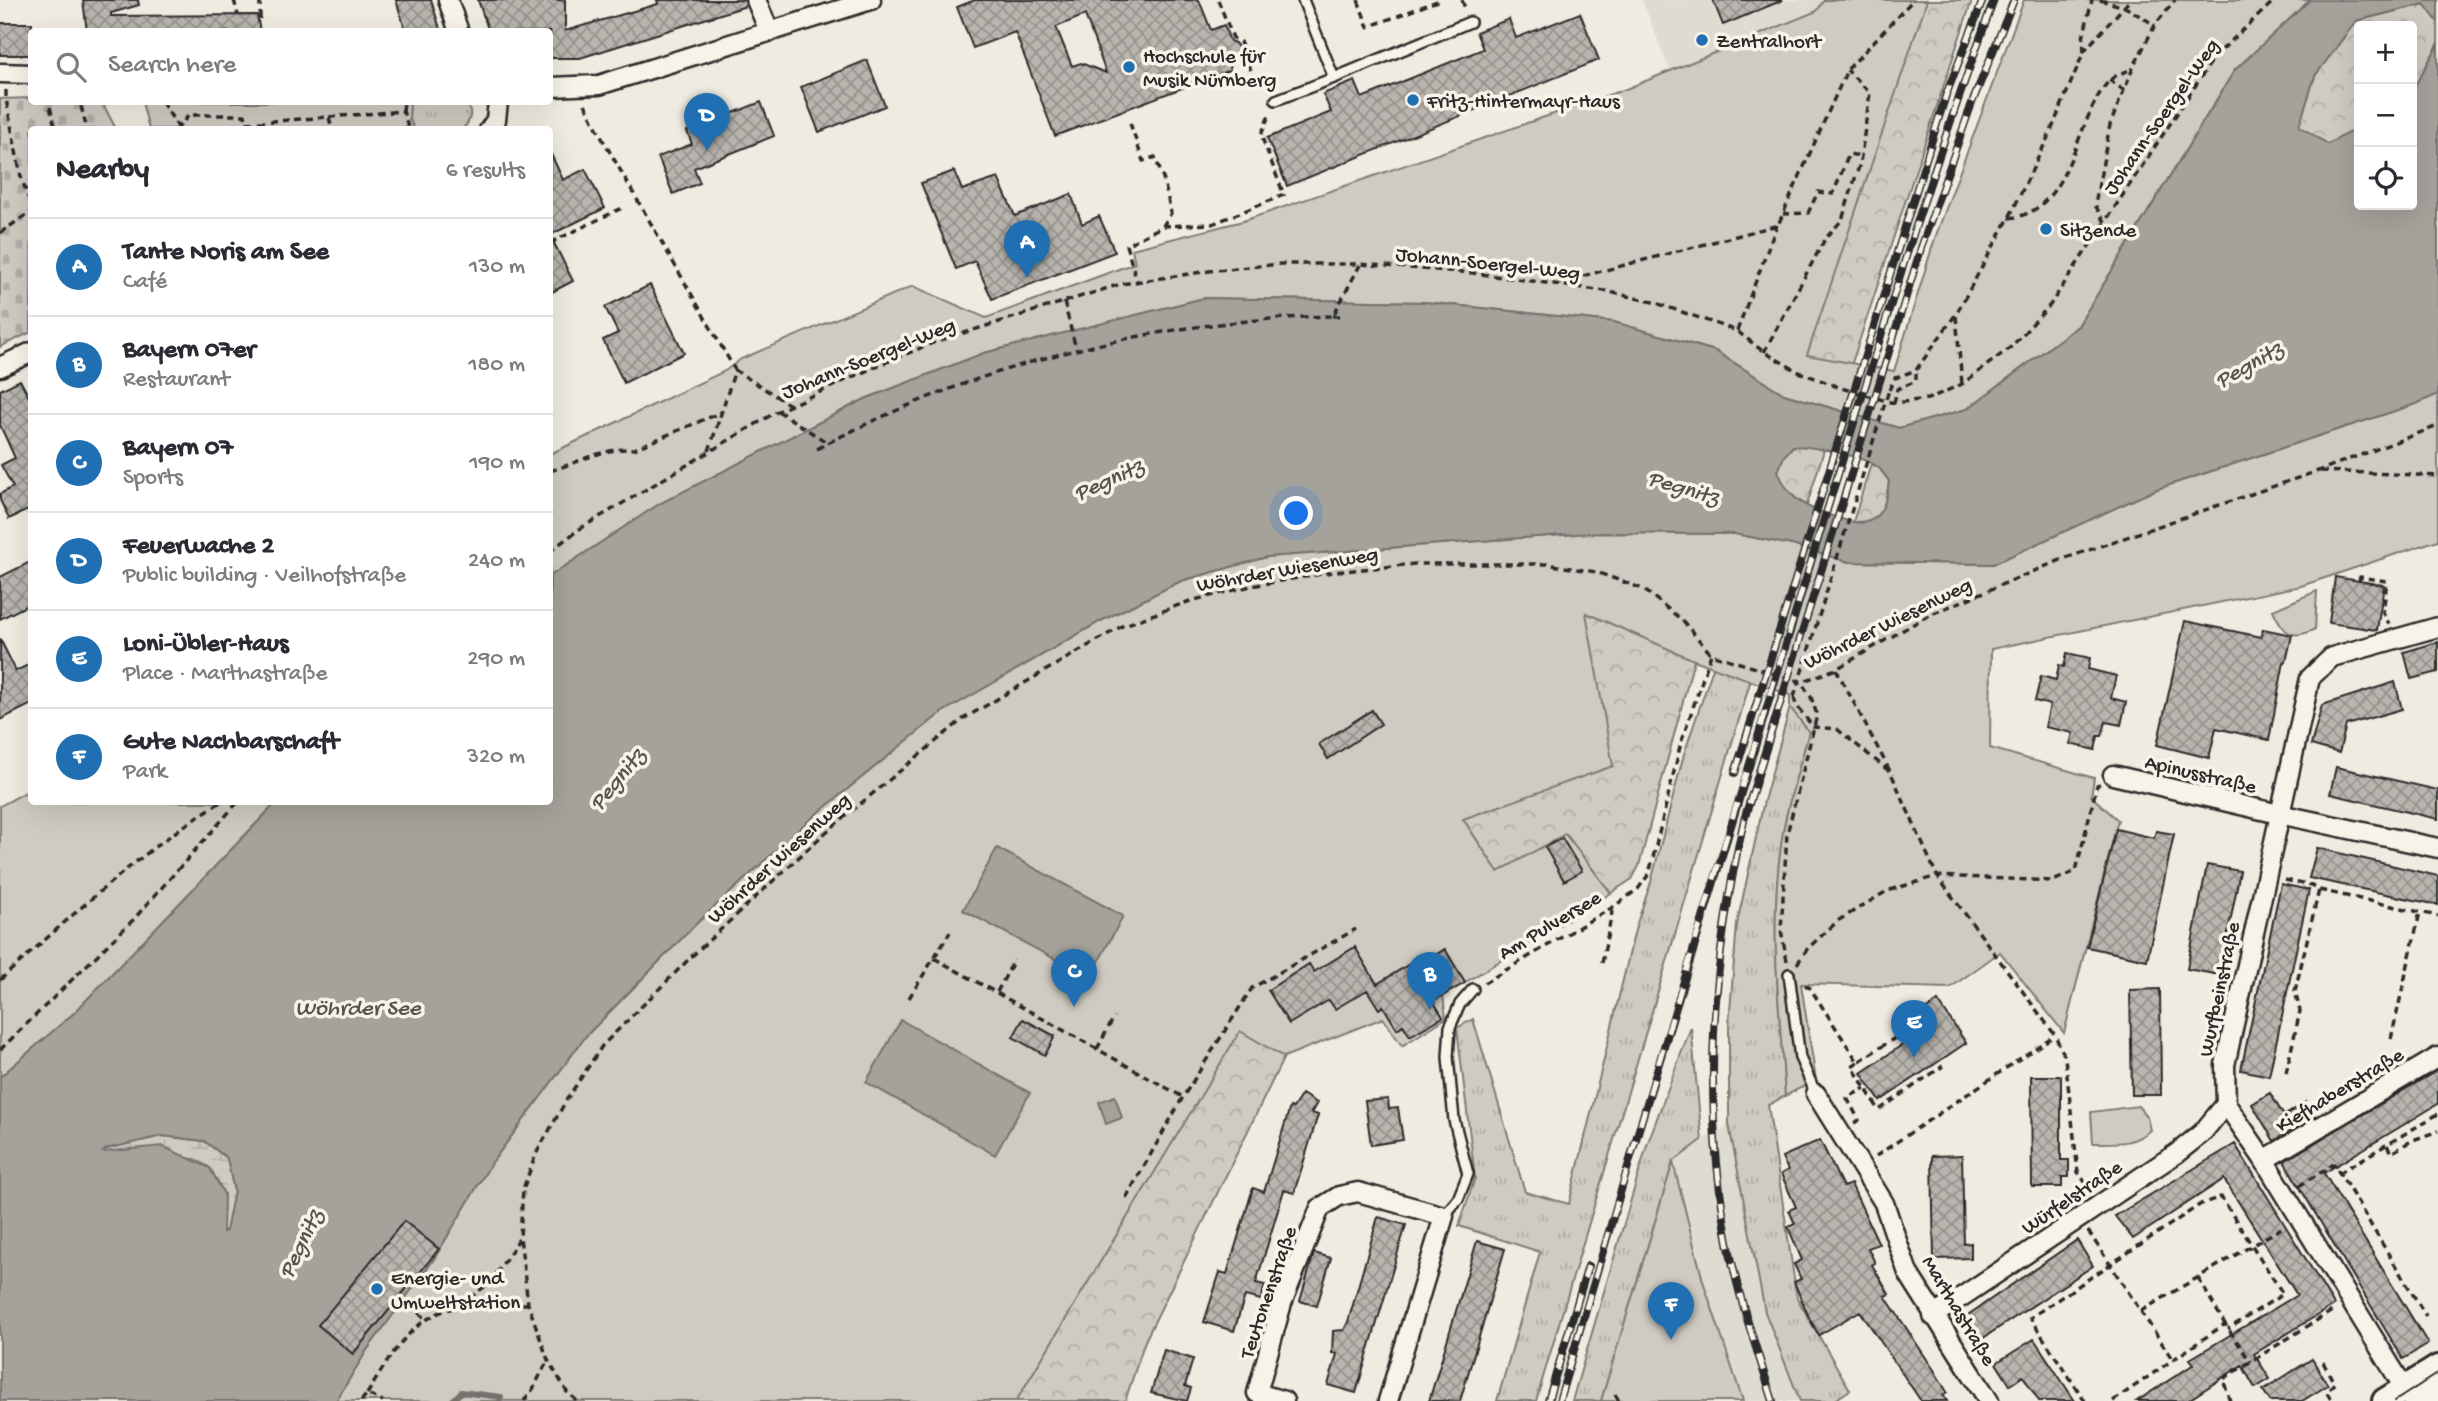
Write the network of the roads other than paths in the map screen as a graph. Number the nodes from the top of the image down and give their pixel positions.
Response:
1 (449, 0) edge
2 (756, 0) edge
3 (871, 0) edge
4 (1303, 0) edge
5 (1470, 22) dead end
6 (458, 28) edge
7 (769, 31) junction
8 (4, 74) edge
9 (28, 74) edge
10 (1334, 78) junction
11 (553, 86) edge
12 (1276, 100) road end
13 (498, 105) edge
14 (492, 126) edge
15 (28, 360) edge
16 (0, 367) edge
17 (2438, 627) edge
18 (2113, 775) road end
19 (2279, 814) junction
20 (2438, 848) edge
21 (1789, 974) road end
22 (1472, 989) road end
23 (2438, 1057) edge
24 (1816, 1094) joint
25 (2226, 1104) junction
26 (2264, 1160) junction
27 (1444, 1216) junction
28 (1933, 1316) junction
29 (2438, 1367) edge
30 (2438, 1390) edge
31 (2405, 1398) edge
32 (1283, 1401) edge
33 (1388, 1401) edge
34 (1989, 1401) edge

1 - 6 street
2 - 7 street
3 - 7 street
4 - 10 lane
5 - 10 lane
7 - 11 street
8 - 9 street
10 - 12 lane
13 - 14 street
15 - 16 street
17 - 19 street, Wurfbeinstraße
18 - 19 street, Apinusstraße
19 - 20 street, Apinusstraße
19 - 25 street, Wurfbeinstraße
21 - 24 lane
22 - 27 lane
23 - 26 street, Kiefhaberstraße
24 - 28 street, Marthastraße
25 - 26 street
25 - 28 street, Würfelstraße
26 - 31 street
27 - 32 street, Teutonenstraße
27 - 33 street
28 - 34 street, Marthastraße
29 - 31 main road
30 - 31 main road

